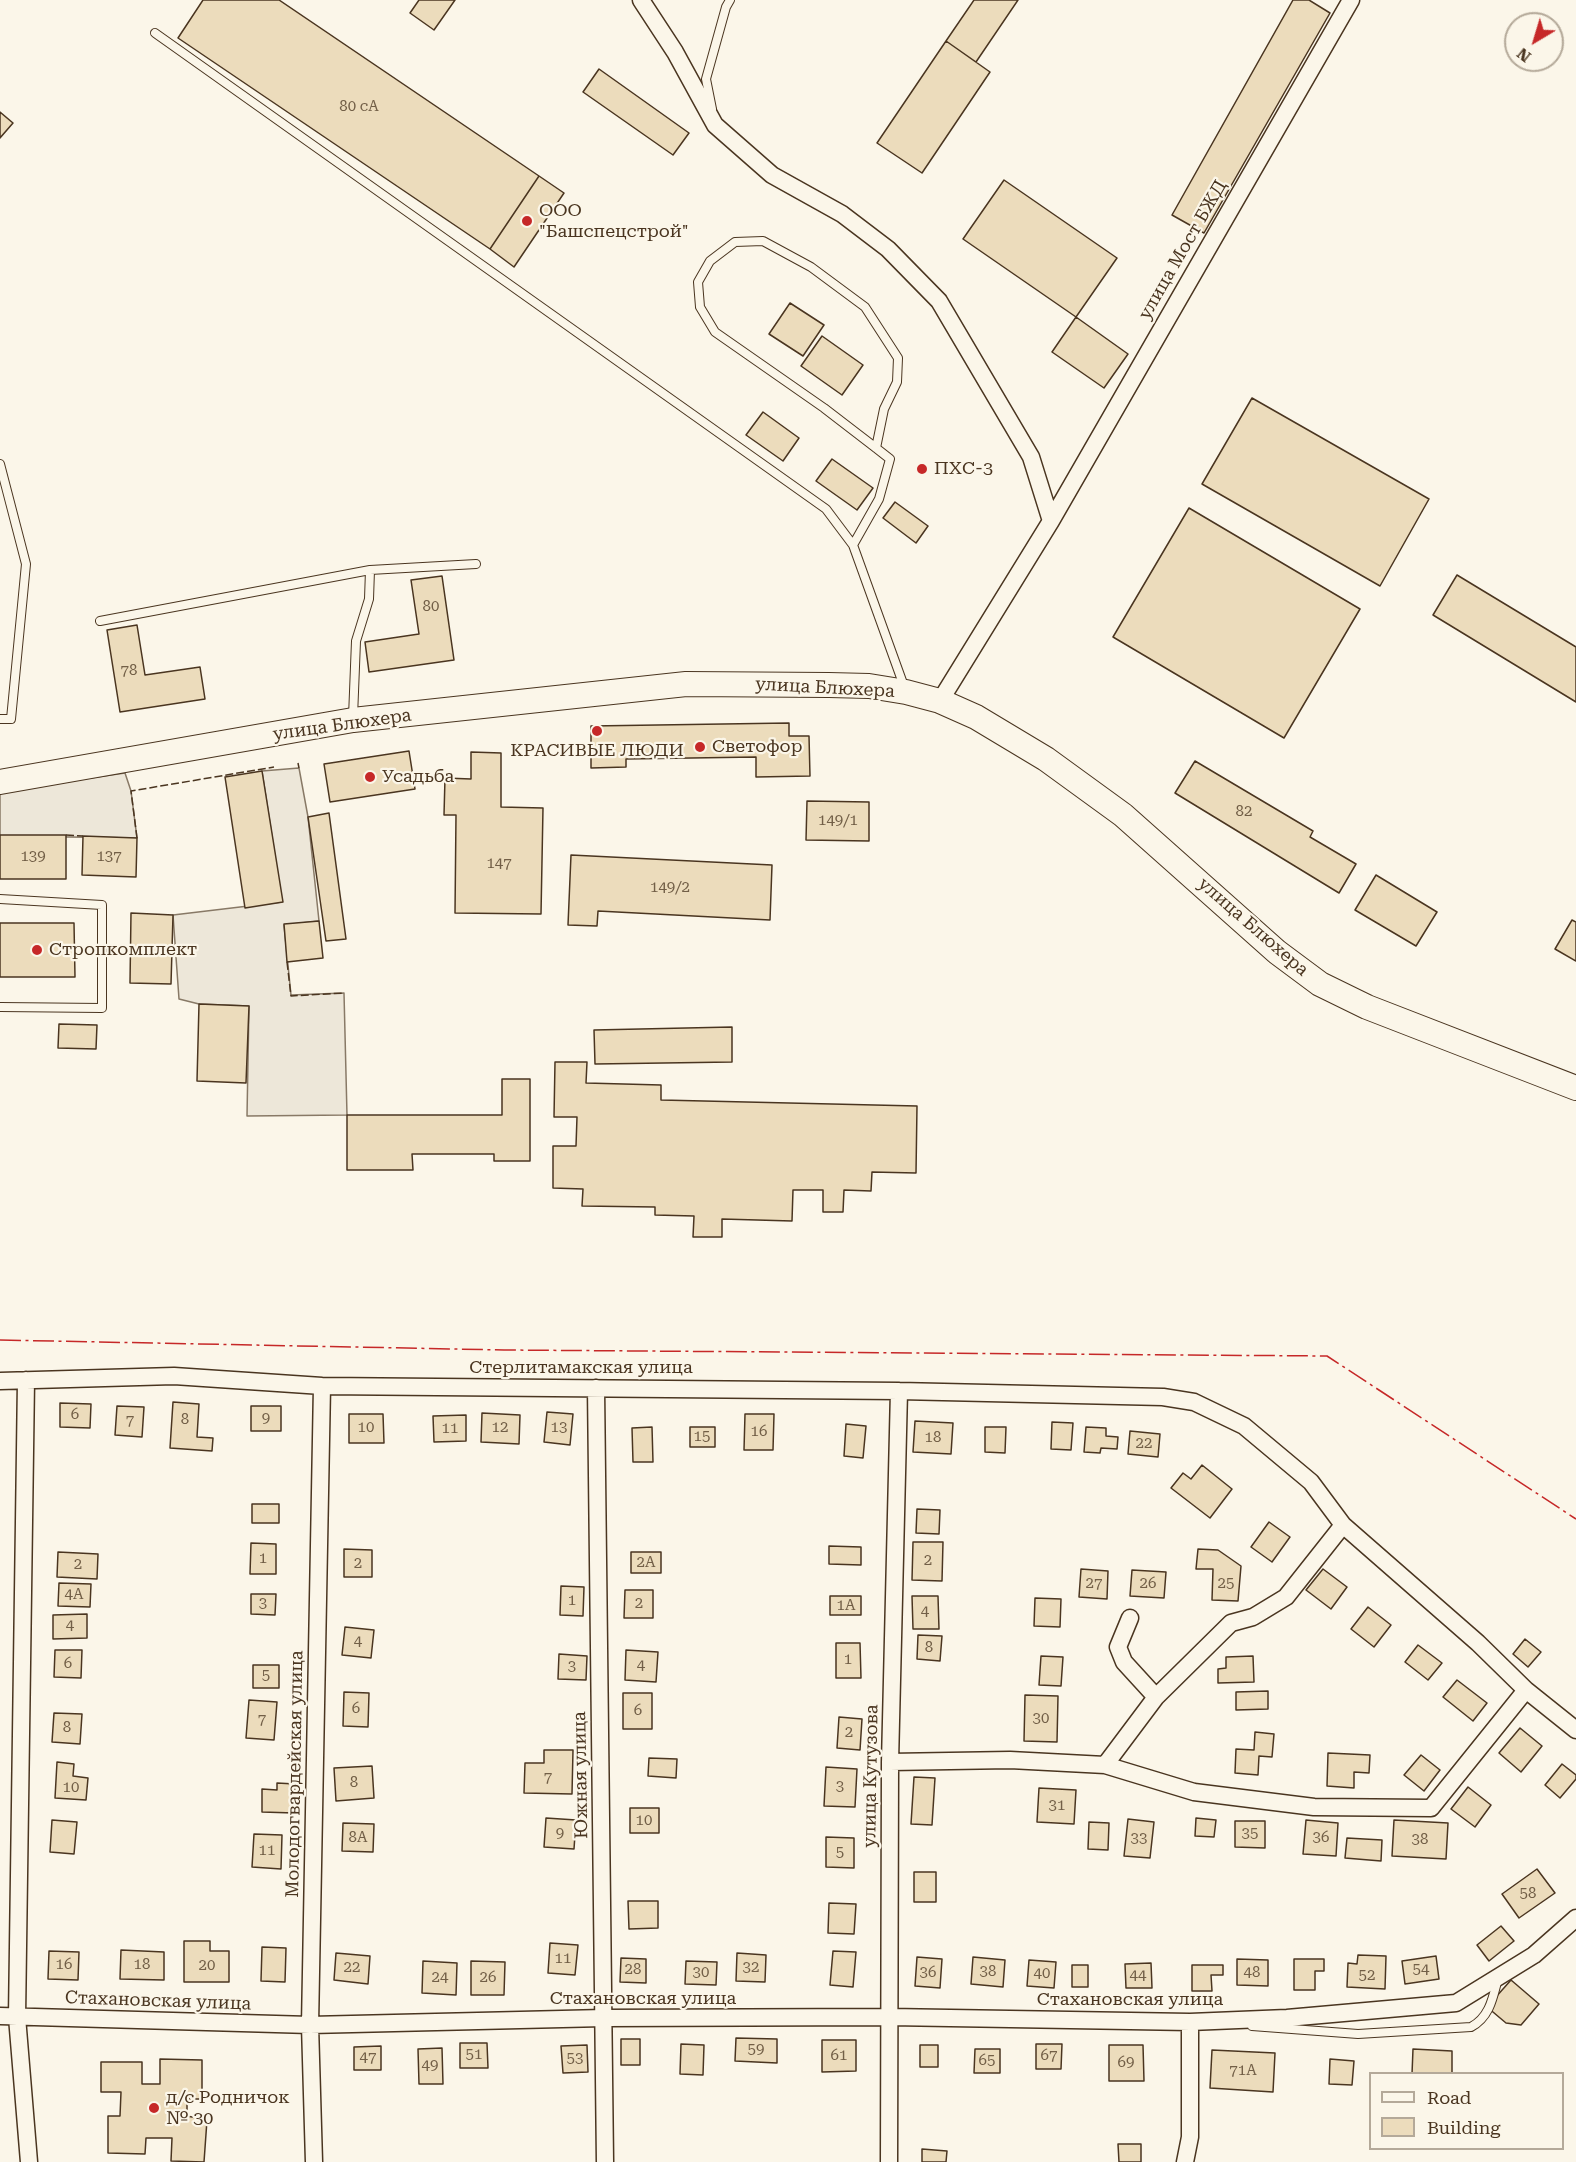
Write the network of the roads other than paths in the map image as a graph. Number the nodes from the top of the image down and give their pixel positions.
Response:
1 (641, 0) edge
2 (730, 0) edge
3 (1351, 0) edge
4 (155, 33) dead end
5 (715, 124) junction
6 (876, 448) junction
7 (0, 464) edge
8 (1051, 521) junction
9 (853, 545) junction
10 (476, 564) dead end
11 (370, 570) junction
12 (100, 621) dead end
13 (906, 692) junction
14 (940, 701) junction
15 (0, 719) edge
16 (353, 720) junction
17 (0, 782) edge
18 (0, 898) edge
19 (0, 1006) edge
20 (1576, 1088) edge
21 (26, 1380) junction
22 (0, 1381) edge
23 (322, 1386) junction
24 (596, 1388) junction
25 (899, 1391) junction
26 (1343, 1526) junction
27 (1130, 1618) dead end
28 (1526, 1690) junction
29 (1156, 1697) junction
30 (1576, 1730) edge
31 (890, 1762) junction
32 (1105, 1764) junction
33 (1576, 1917) edge
34 (1498, 1977) junction
35 (0, 2016) edge
36 (17, 2017) junction
37 (890, 2017) junction
38 (604, 2018) junction
39 (1219, 2021) junction
40 (1190, 2022) junction
41 (310, 2025) junction
42 (29, 2162) edge
43 (314, 2162) edge
44 (605, 2162) edge
45 (889, 2162) edge
46 (1185, 2162) edge

1 - 5 street
2 - 5 lane
3 - 8 street, улица Мост БЖД
4 - 9 lane
5 - 8 street
6 - 6 lane
6 - 9 lane
7 - 15 lane
8 - 14 street, улица Мост БЖД
9 - 13 lane
10 - 11 lane
11 - 12 lane
11 - 16 lane
13 - 14 main road, улица Блюхера
13 - 16 main road, улица Блюхера
14 - 20 main road, улица Блюхера
16 - 17 main road, улица Блюхера
18 - 19 lane
21 - 22 street, Стерлитамакская улица
21 - 23 street, Стерлитамакская улица
21 - 36 street
23 - 24 street, Стерлитамакская улица
23 - 41 street, Молодогвардейская улица
24 - 25 street, Стерлитамакская улица
24 - 38 street, Южная улица
25 - 26 street, Стерлитамакская улица
25 - 31 street, улица Кутузова
26 - 28 street, Стерлитамакская улица
26 - 29 street
27 - 29 street
28 - 30 street, Стерлитамакская улица
28 - 32 street
29 - 32 street
31 - 32 street
31 - 37 street, улица Кутузова
33 - 34 street, Стахановская улица
34 - 39 street, Стахановская улица
34 - 39 lane
35 - 36 street, Стахановская улица
36 - 41 street, Стахановская улица
36 - 42 street
37 - 38 street, Стахановская улица
37 - 40 street, Стахановская улица
37 - 45 street, улица Кутузова
38 - 41 street, Стахановская улица
38 - 44 street, Южная улица
39 - 40 street, Стахановская улица
40 - 46 street
41 - 43 street, Молодогвардейская улица

